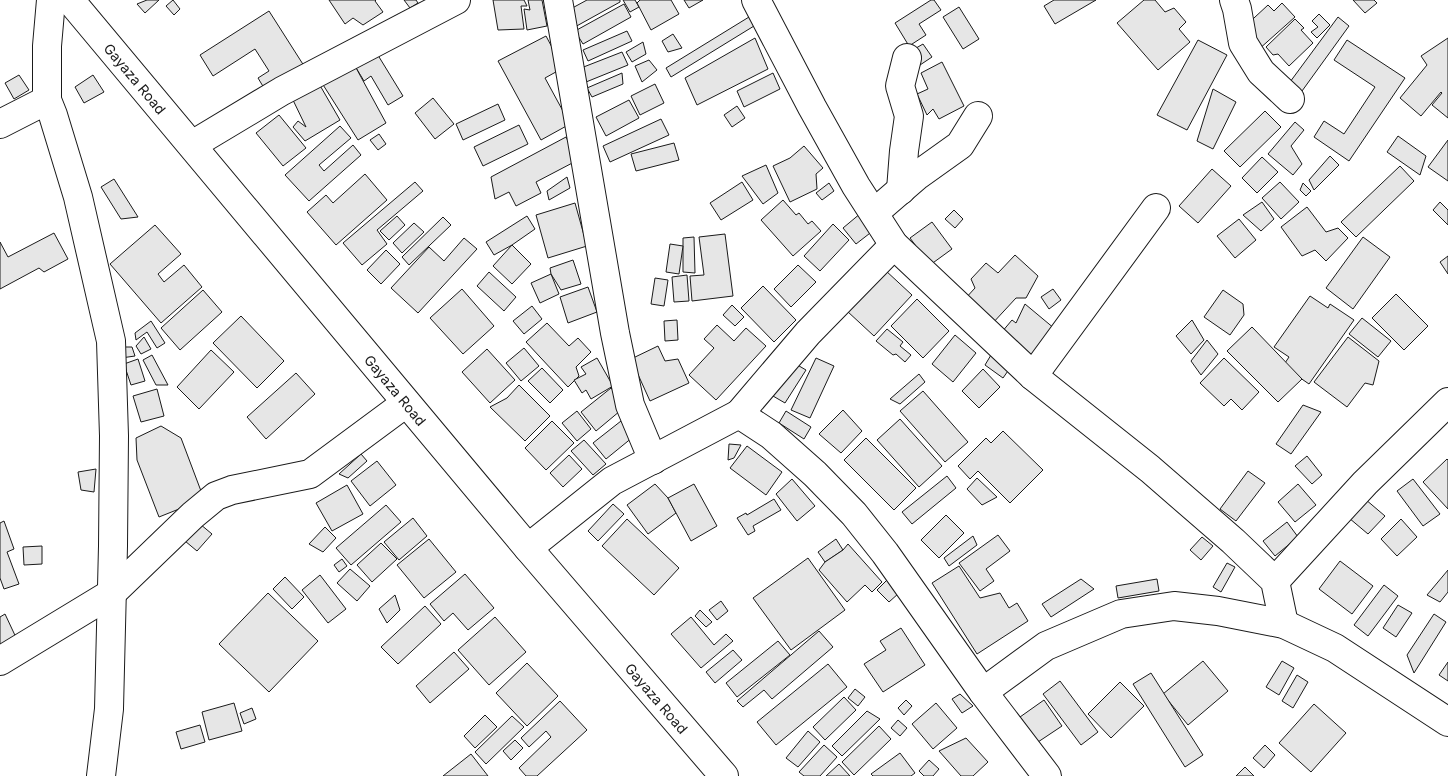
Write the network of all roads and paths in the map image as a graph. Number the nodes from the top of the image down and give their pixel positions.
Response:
1 (51, 0) edge
2 (70, 0) edge
3 (456, 0) edge
4 (558, 0) edge
5 (756, 0) edge
6 (1241, 3) edge
7 (907, 58) dead end
8 (1290, 99) dead end
9 (47, 100) junction
10 (978, 116) dead end
11 (0, 124) edge
12 (192, 145) junction
13 (901, 190) junction
14 (1156, 208) dead end
15 (874, 213) junction
16 (894, 245) junction
17 (1033, 376) junction
18 (1448, 402) edge
19 (406, 403) junction
20 (739, 414) junction
21 (653, 460) junction
22 (528, 548) junction
23 (1275, 581) junction
24 (112, 593) junction
25 (1284, 624) junction
26 (0, 661) edge
27 (982, 692) junction
28 (1448, 722) edge
29 (716, 773) edge
30 (101, 776) edge
31 (1047, 776) edge

1 - 9 street
2 - 12 street, Gayaza Road
3 - 12 street
4 - 21 street
5 - 15 street
6 - 8 street
7 - 13 street
9 - 11 street
9 - 24 street
10 - 13 street
12 - 19 street, Gayaza Road
13 - 15 street
14 - 17 street
15 - 16 street
16 - 17 street
16 - 20 street
17 - 23 street
18 - 23 street
19 - 22 street, Gayaza Road
19 - 24 street
20 - 21 street
20 - 27 street
21 - 22 street
22 - 29 street, Gayaza Road
23 - 25 street
24 - 26 street
24 - 30 street
25 - 27 street
25 - 28 street
27 - 31 street

